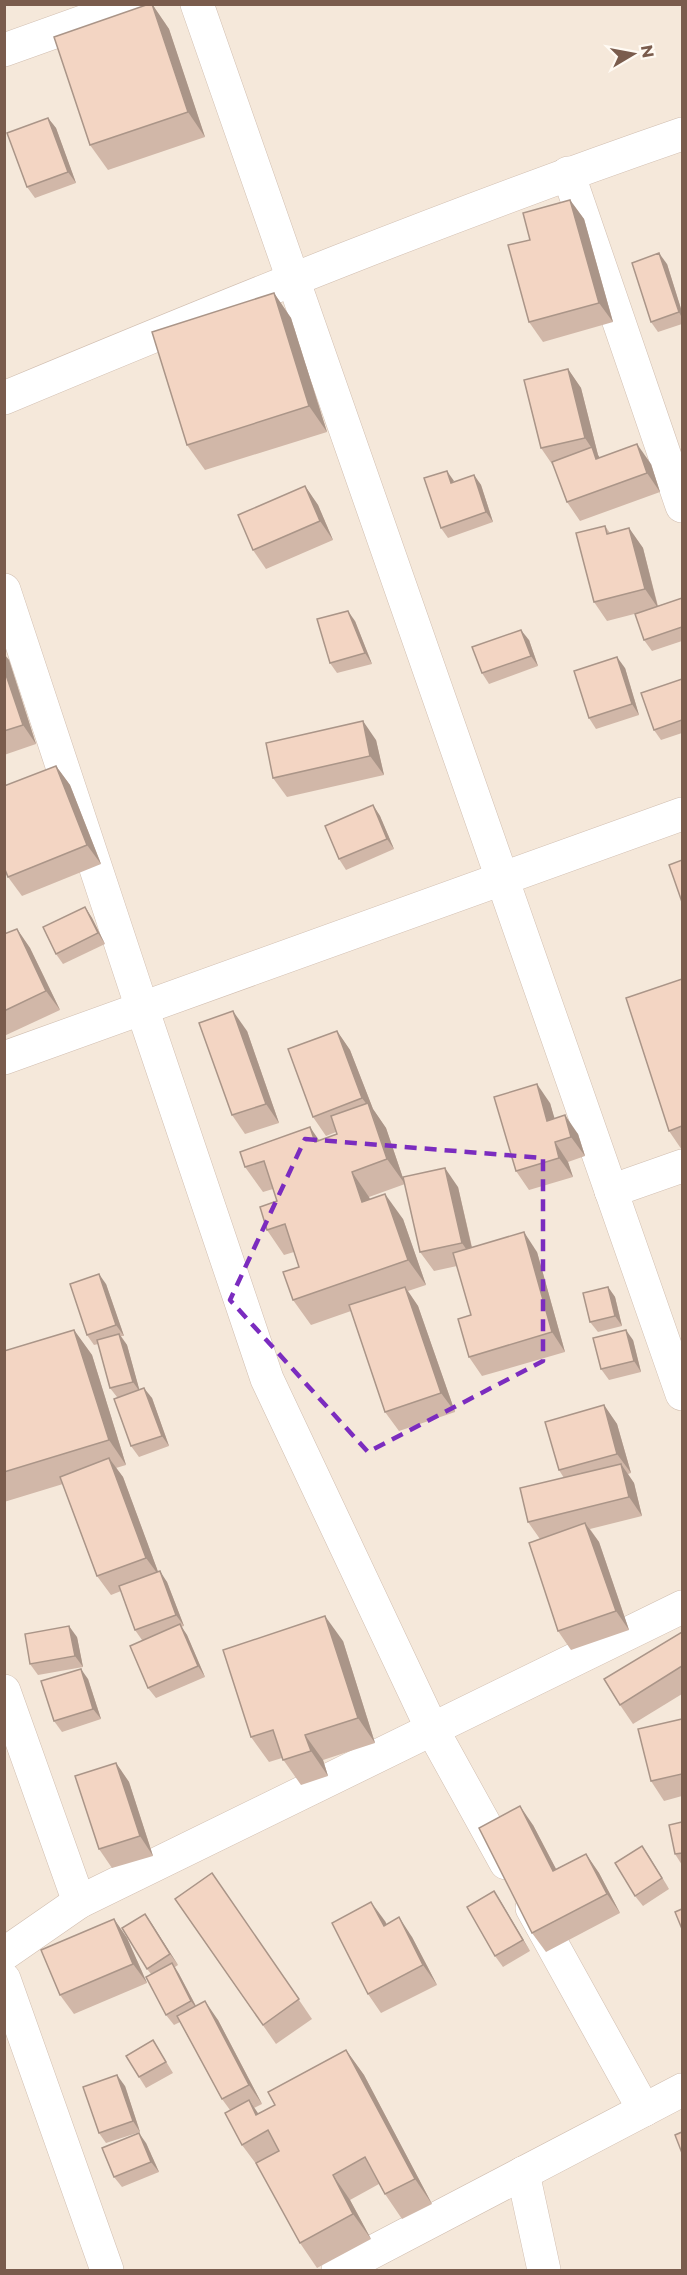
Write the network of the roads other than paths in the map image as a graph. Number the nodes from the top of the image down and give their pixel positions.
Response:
1 (134, 4) edge
2 (197, 4) edge
3 (4, 50) edge
4 (682, 134) edge
5 (568, 173) junction
6 (292, 278) junction
7 (4, 398) edge
8 (682, 506) edge
9 (4, 590) edge
10 (682, 814) edge
11 (502, 879) junction
12 (142, 1008) junction
13 (4, 1058) edge
14 (682, 1166) edge
15 (611, 1191) junction
16 (682, 1394) edge
17 (682, 1607) edge
18 (4, 1691) edge
19 (432, 1729) junction
20 (79, 1902) junction
21 (4, 1954) edge
22 (4, 1979) edge
23 (682, 2090) edge
24 (644, 2110) junction
25 (523, 2173) junction
26 (107, 2271) edge
27 (338, 2271) edge
28 (544, 2271) edge

1 - 3 street
2 - 6 street
4 - 5 street
5 - 6 street
5 - 8 street
6 - 7 street
6 - 11 street
9 - 12 street
10 - 11 street
11 - 12 street
11 - 15 street
12 - 13 street
12 - 19 street
14 - 15 street
15 - 16 street
17 - 19 street
18 - 20 street
19 - 20 street
19 - 24 street
20 - 21 street
22 - 26 street
23 - 24 street
24 - 25 street
25 - 27 street
25 - 28 street

